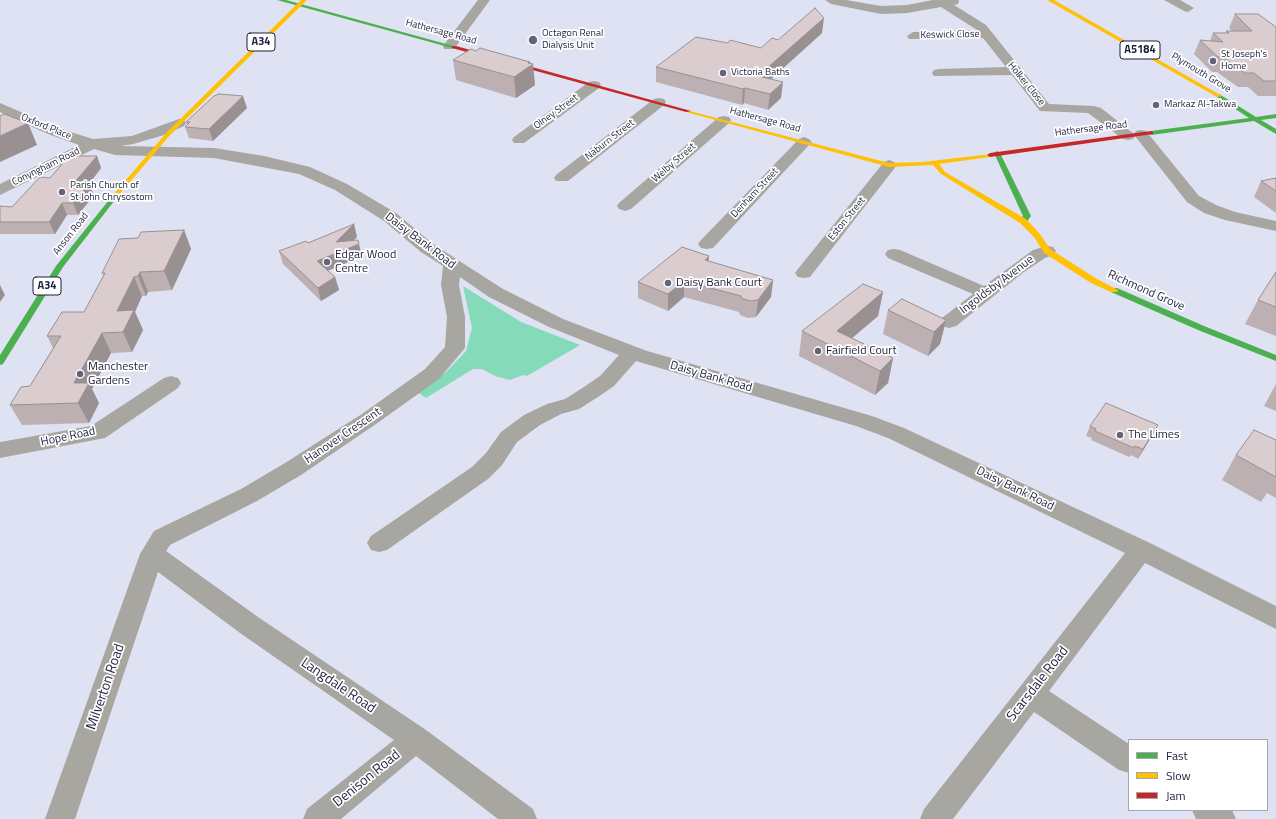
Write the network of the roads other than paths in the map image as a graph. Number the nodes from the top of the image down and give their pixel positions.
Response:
1 (280, 0) edge
2 (484, 0) edge
3 (831, 0) edge
4 (959, 0) edge
5 (1050, 0) edge
6 (1170, 0) edge
7 (941, 1) edge
8 (301, 2) edge
9 (1188, 8) dead end
10 (987, 34) junction
11 (913, 36) dead end
12 (449, 46) junction
13 (1014, 71) junction
14 (939, 73) dead end
15 (594, 85) junction
16 (659, 102) junction
17 (0, 107) edge
18 (1276, 116) edge
19 (1254, 119) junction
20 (724, 120) junction
21 (179, 123) junction
22 (1276, 132) edge
23 (1135, 135) junction
24 (519, 140) dead end
25 (804, 142) junction
26 (92, 144) junction
27 (151, 152) junction
28 (997, 153) junction
29 (934, 162) junction
30 (889, 165) junction
31 (562, 178) dead end
32 (0, 190) edge
33 (625, 206) dead end
34 (1023, 221) junction
35 (1276, 226) edge
36 (707, 244) dead end
37 (1047, 251) junction
38 (894, 254) dead end
39 (452, 265) junction
40 (804, 272) dead end
41 (985, 293) junction
42 (949, 322) dead end
43 (632, 353) junction
44 (1276, 358) edge
45 (0, 362) edge
46 (171, 383) dead end
47 (0, 450) edge
48 (379, 543) dead end
49 (1141, 550) junction
50 (152, 554) junction
51 (1276, 618) edge
52 (1030, 694) junction
53 (416, 739) junction
54 (1128, 759) edge
55 (1209, 811) edge
56 (60, 819) edge
57 (318, 819) edge
58 (522, 819) edge
59 (935, 819) edge
60 (1221, 819) edge

1 - 8 main road, Hathersage Road
2 - 12 street
3 - 7 street
4 - 7 street
5 - 19 main road, Plymouth Grove / A5184
6 - 9 street
7 - 10 street, Holker Close
8 - 12 main road, Hathersage Road
8 - 21 main road, Anson Road / A34
10 - 11 street, Keswick Close
10 - 13 street, Holker Close
12 - 15 main road, Hathersage Road
13 - 14 street
13 - 23 street, Holker Close
15 - 16 main road, Hathersage Road
15 - 24 street, Olney Street
16 - 20 main road, Hathersage Road
16 - 31 street, Naburn Street
17 - 26 street, Oxford Place
18 - 19 main road, Hathersage Road
19 - 22 main road, Plymouth Grove / A5184
19 - 23 main road, Hathersage Road
20 - 25 main road, Hathersage Road
20 - 33 street, Welby Street
21 - 26 street, Oxford Place
21 - 27 main road, Anson Road / A34
23 - 28 main road, Hathersage Road
23 - 35 street, Holker Close
25 - 30 main road, Hathersage Road
25 - 36 street, Denham Street
26 - 27 street, Oxford Place
26 - 32 street, Conyngham Road
27 - 39 street, Daisy Bank Road
27 - 45 main road, Anson Road / A34
28 - 29 main road, Hathersage Road
28 - 34 main road
29 - 30 main road, Hathersage Road
29 - 34 main road, Richmond Grove
30 - 40 street, Eston Street
34 - 37 main road, Richmond Grove
37 - 41 street, Ingoldsby Avenue
37 - 44 main road, Richmond Grove
38 - 41 street
39 - 43 street, Daisy Bank Road
39 - 50 street, Hanover Crescent
41 - 42 street, Ingoldsby Avenue
43 - 48 street
43 - 49 street, Daisy Bank Road
46 - 47 street, Hope Road
49 - 51 street, Daisy Bank Road
49 - 52 street, Scarsdale Road
50 - 53 street, Langdale Road
50 - 56 street, Milverton Road
52 - 54 street
52 - 59 street, Scarsdale Road
53 - 57 street, Denison Road
53 - 58 street, Langdale Road
55 - 60 street

